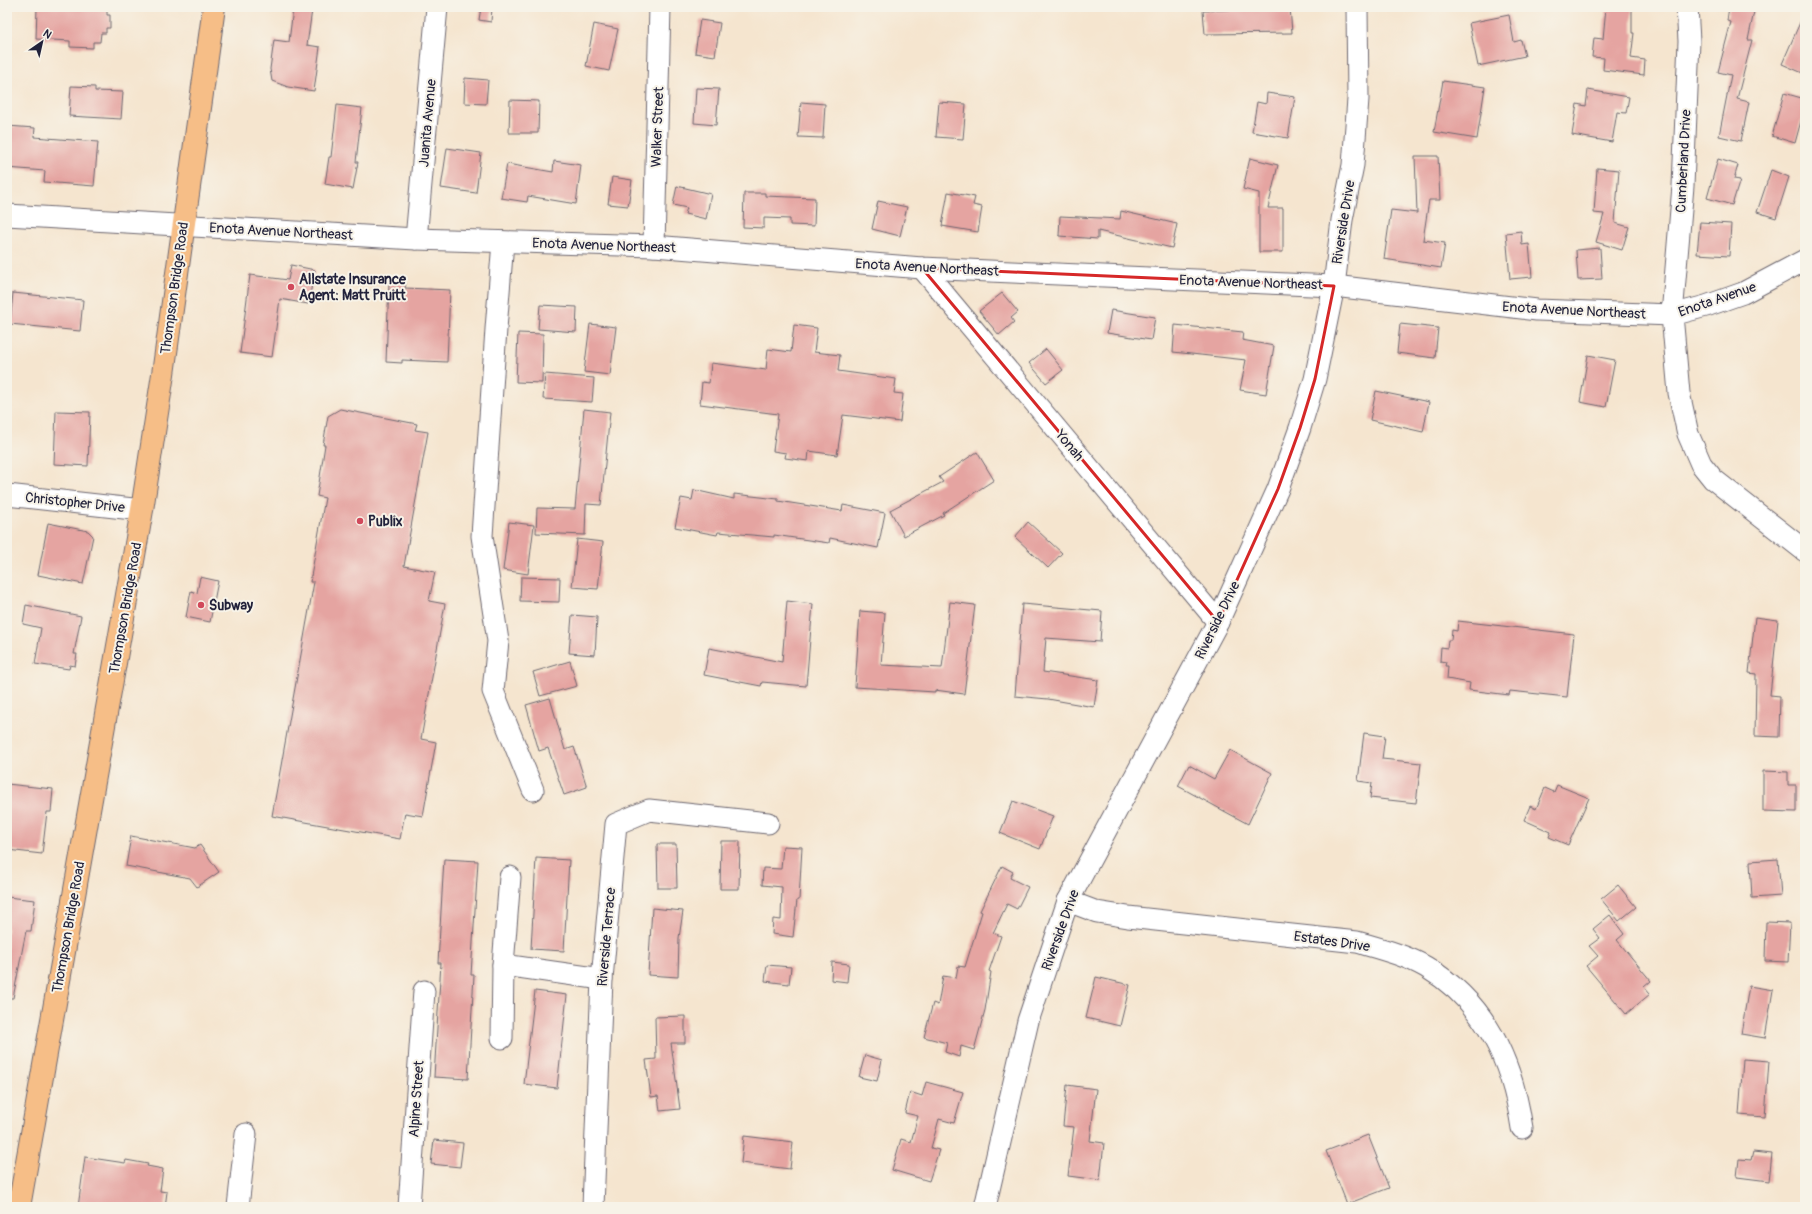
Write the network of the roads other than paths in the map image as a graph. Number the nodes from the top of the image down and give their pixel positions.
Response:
1 (214, 7) edge
2 (437, 7) edge
3 (660, 7) edge
4 (1357, 7) edge
5 (1686, 7) edge
6 (7, 215) edge
7 (182, 226) junction
8 (416, 239) junction
9 (503, 242) junction
10 (654, 246) junction
11 (1805, 260) edge
12 (922, 268) junction
13 (1334, 286) junction
14 (1672, 315) junction
15 (7, 495) edge
16 (142, 510) junction
17 (1805, 551) edge
18 (1218, 622) junction
19 (533, 790) dead end
20 (768, 823) dead end
21 (510, 877) dead end
22 (1068, 901) junction
23 (503, 965) junction
24 (602, 978) junction
25 (424, 991) dead end
26 (502, 1038) dead end
27 (1522, 1128) dead end
28 (246, 1134) dead end
29 (7, 1205) edge
30 (18, 1207) edge
31 (238, 1207) edge
32 (409, 1207) edge
33 (593, 1207) edge
34 (985, 1207) edge

1 - 7 highway, Thompson Bridge Road
2 - 8 street, Juanita Avenue
3 - 10 street, Walker Street
4 - 13 street, Riverside Drive
5 - 14 street, Cumberland Drive
6 - 7 street, Enota Avenue Northeast
7 - 8 street, Enota Avenue Northeast
7 - 16 highway, Thompson Bridge Road
8 - 9 street, Enota Avenue Northeast
9 - 10 street, Enota Avenue Northeast
9 - 19 street
10 - 12 street, Enota Avenue Northeast
11 - 14 street, Enota Avenue
12 - 13 street, Enota Avenue Northeast
12 - 18 street, Yonah
13 - 14 street, Enota Avenue Northeast
13 - 18 street, Riverside Drive
14 - 17 street, Cumberland Drive
15 - 16 street, Christopher Drive
16 - 30 highway, Thompson Bridge Road
18 - 22 street, Riverside Drive
20 - 24 street, Riverside Terrace
21 - 23 street
22 - 27 street, Estates Drive
22 - 34 street, Riverside Drive
23 - 24 street
23 - 26 street
24 - 33 street, Riverside Terrace
25 - 32 street, Alpine Street
28 - 31 street
29 - 30 street

